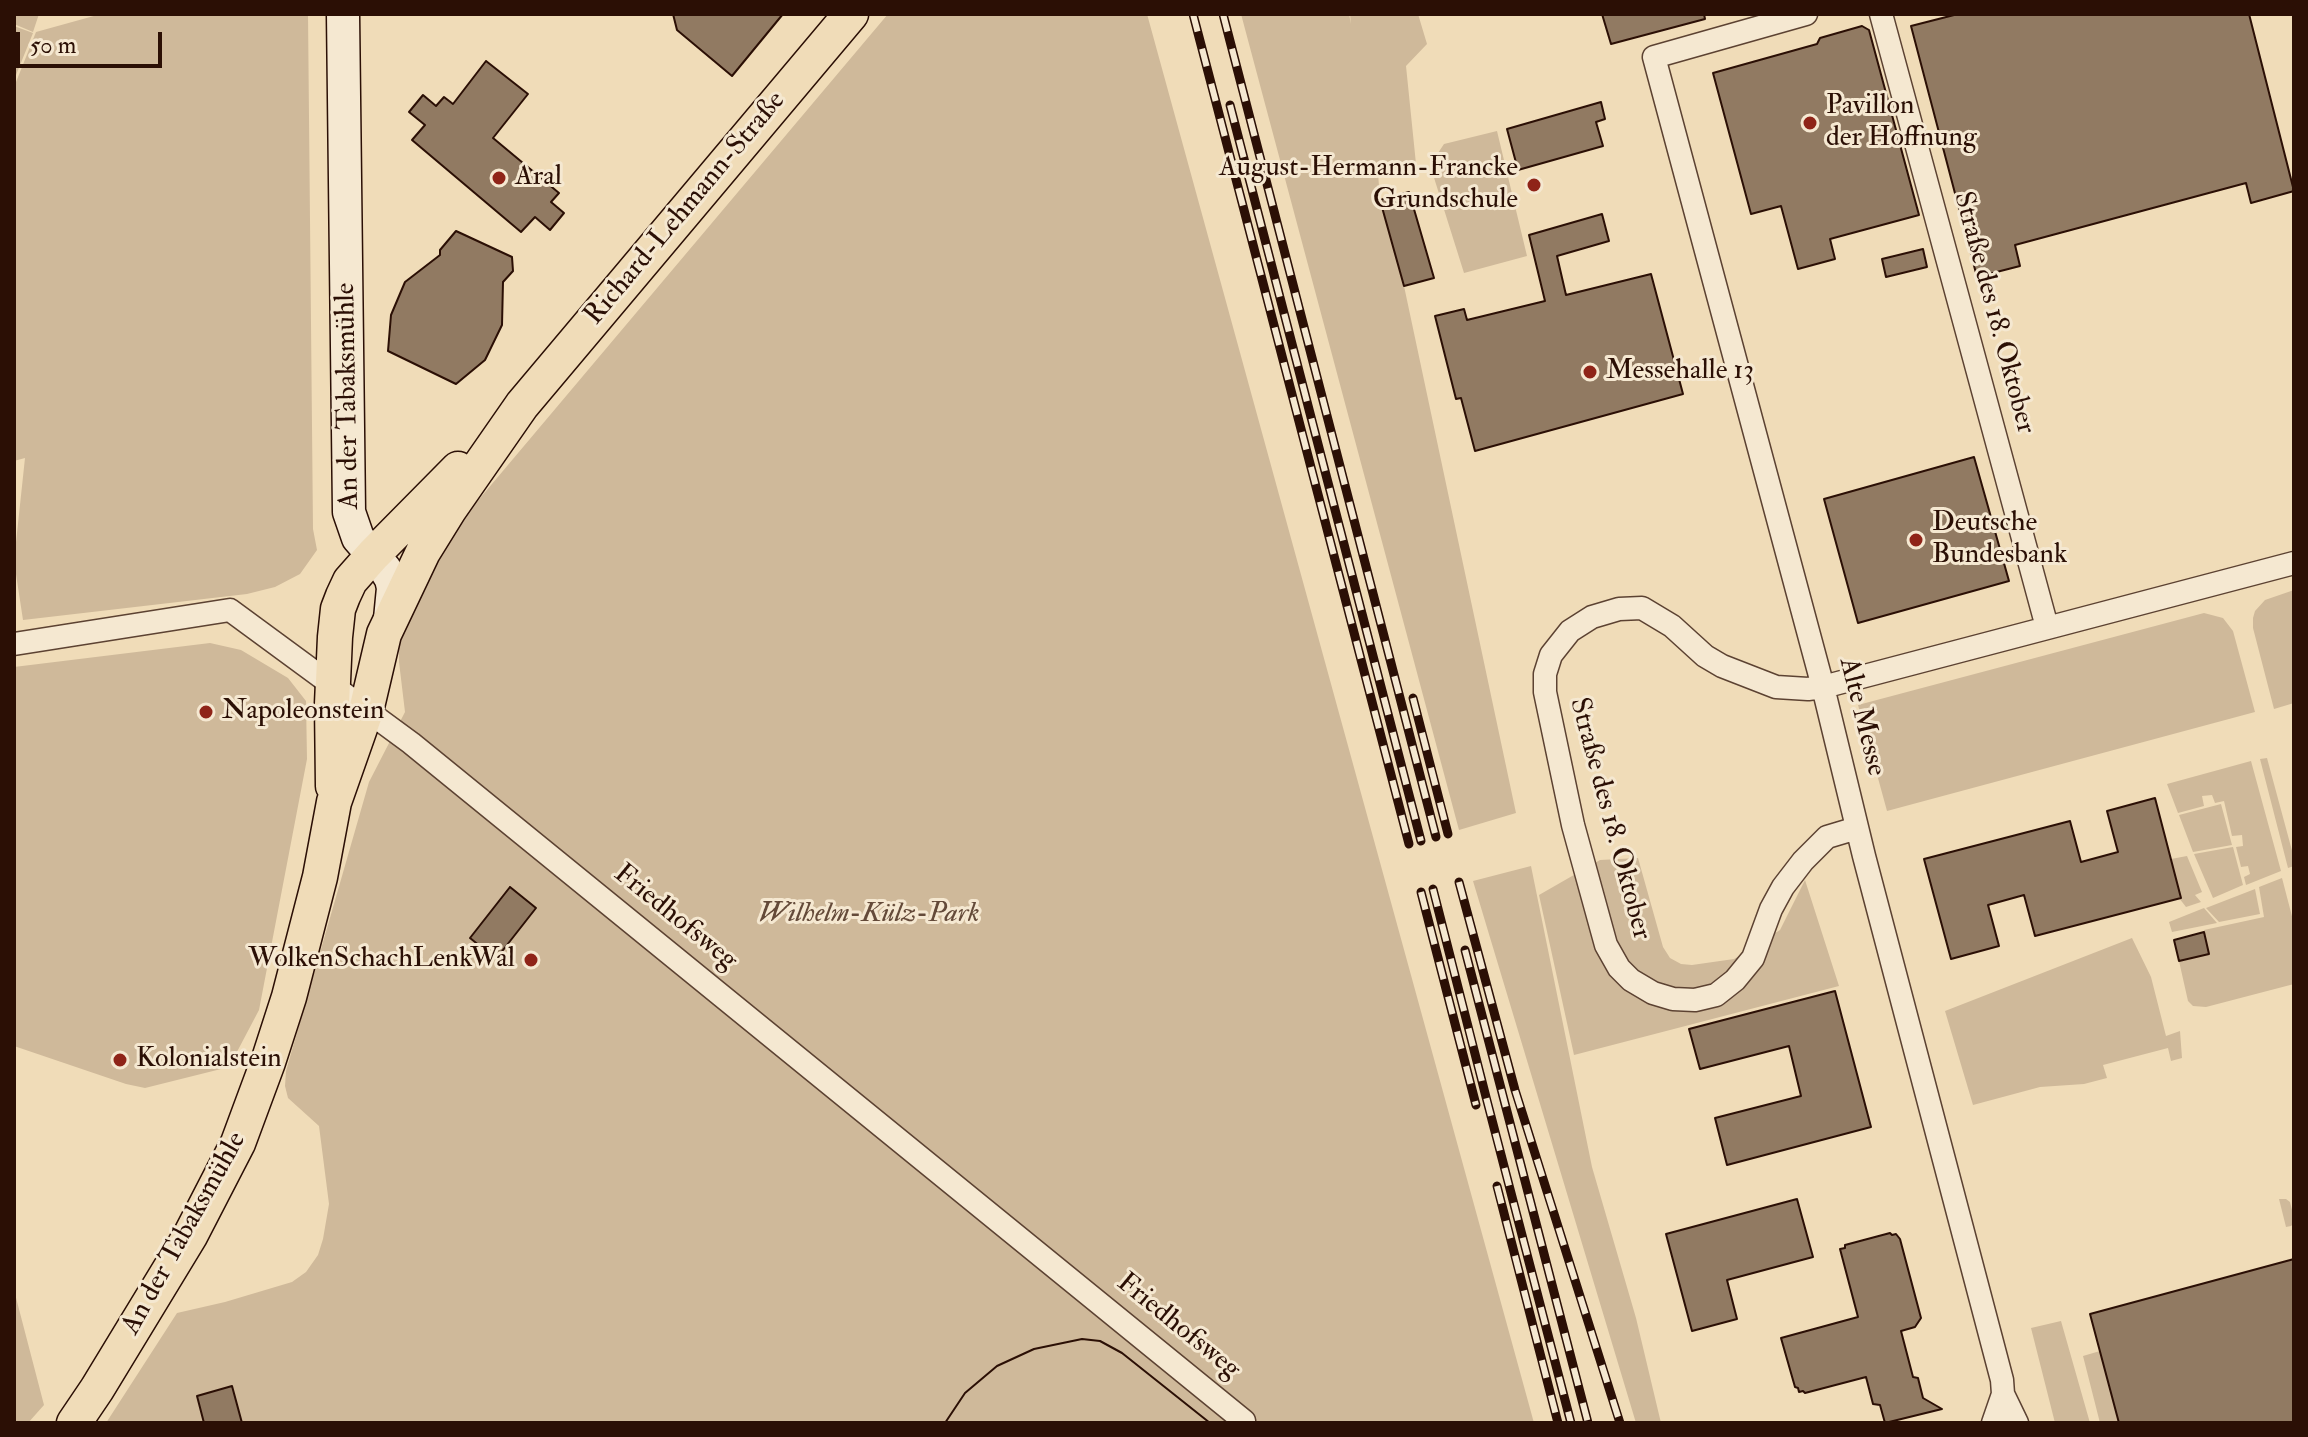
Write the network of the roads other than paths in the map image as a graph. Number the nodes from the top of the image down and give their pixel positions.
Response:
1 (343, 14) edge
2 (851, 14) edge
3 (1806, 14) edge
4 (1881, 14) edge
5 (522, 405) junction
6 (430, 540) junction
7 (373, 555) junction
8 (2294, 563) edge
9 (390, 619) junction
10 (2047, 627) junction
11 (14, 644) edge
12 (333, 686) junction
13 (1823, 687) junction
14 (366, 711) junction
15 (334, 802) junction
16 (1857, 828) junction
17 (2003, 1394) junction
18 (1244, 1421) dead end
19 (74, 1423) edge
20 (1993, 1423) edge
21 (2017, 1423) edge

1 - 7 main road, An der Tabaksmühle
2 - 5 main road, Richard-Lehmann-Straße
3 - 13 street, Alte Messe
4 - 10 street, Straße des 18. Oktober
5 - 6 main road, Richard-Lehmann-Straße
5 - 7 main road, Richard-Lehmann-Straße
6 - 7 main road, Richard-Lehmann-Straße
6 - 9 main road, Richard-Lehmann-Straße
7 - 9 main road, An der Tabaksmühle
7 - 12 main road, Richard-Lehmann-Straße
8 - 10 street, Straße des 18. Oktober
9 - 14 main road, An der Tabaksmühle
10 - 13 street, Straße des 18. Oktober
11 - 12 street, Friedhofsweg
12 - 14 street, Friedhofsweg
12 - 15 main road, An der Tabaksmühle
13 - 16 street, Alte Messe
13 - 16 street, Straße des 18. Oktober
14 - 15 main road, An der Tabaksmühle
14 - 18 street, Friedhofsweg
15 - 19 main road, An der Tabaksmühle
16 - 17 street, Alte Messe
17 - 20 street
17 - 21 street, Alte Messe

